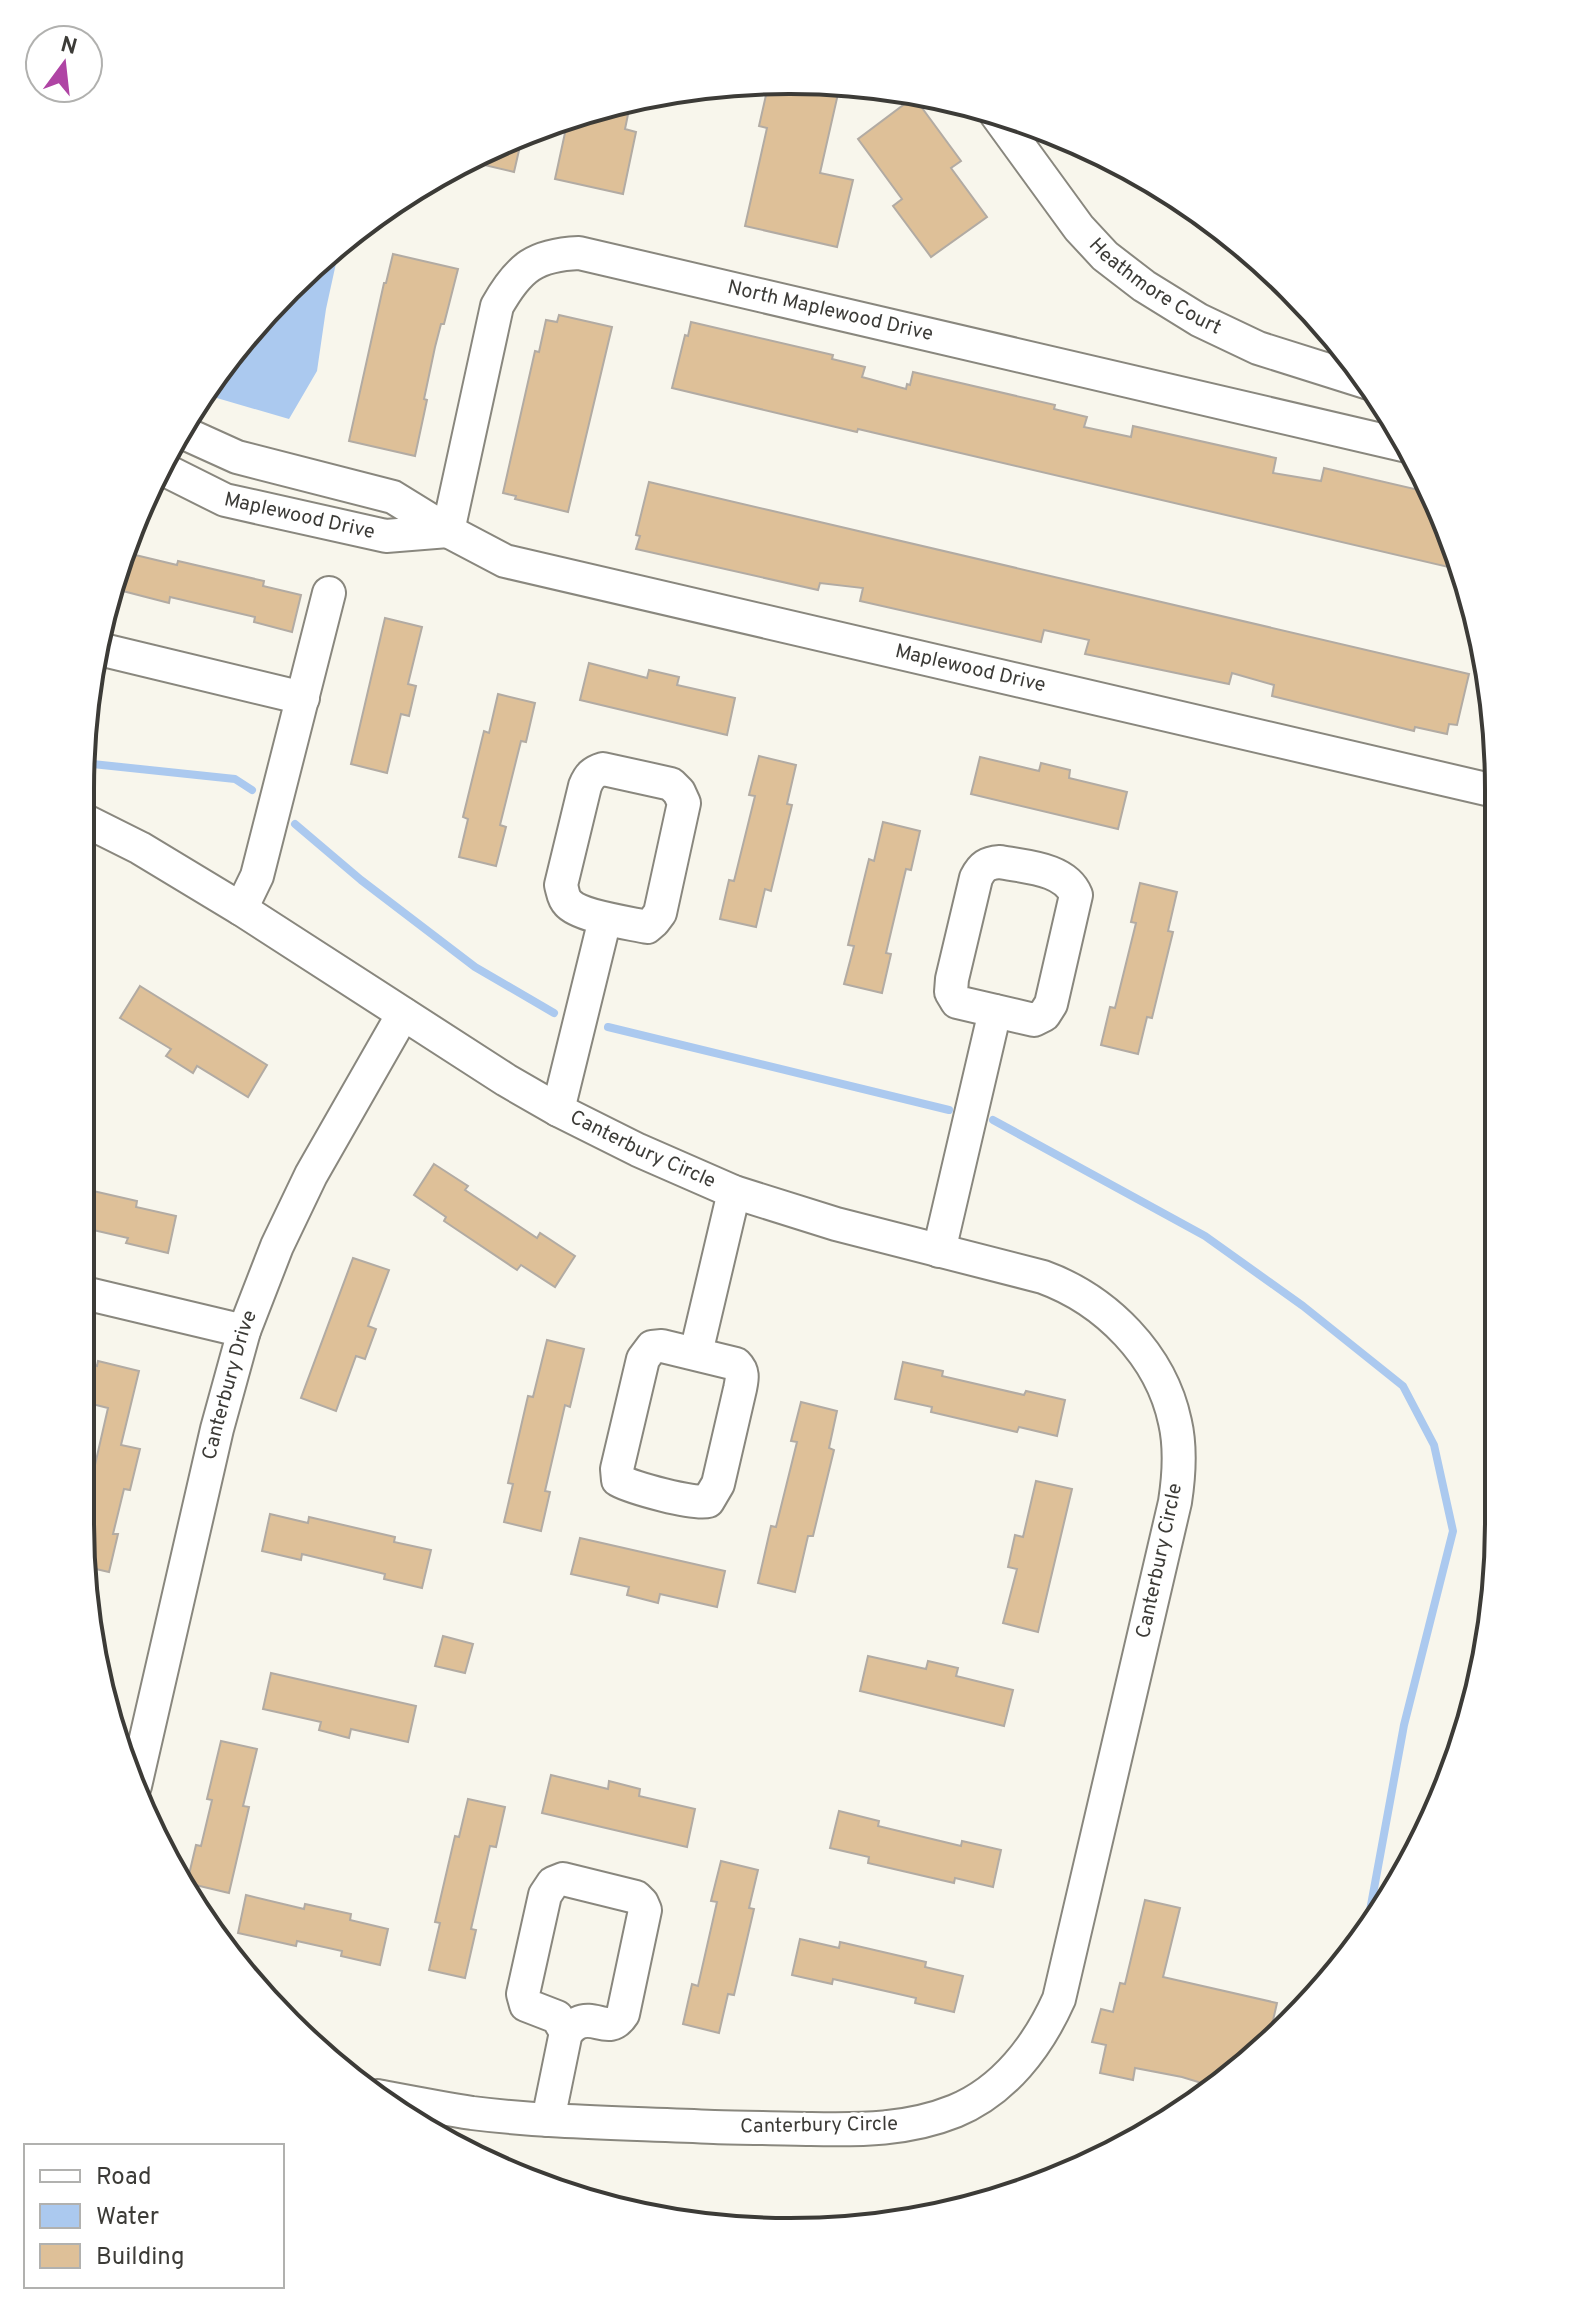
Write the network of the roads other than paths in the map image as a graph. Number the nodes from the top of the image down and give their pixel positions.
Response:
1 (1007, 129) edge
2 (1349, 377) edge
3 (191, 436) edge
4 (1392, 443) edge
5 (171, 473) edge
6 (448, 531) junction
7 (329, 593) dead end
8 (108, 651) edge
9 (303, 698) junction
10 (1485, 789) edge
11 (94, 825) edge
12 (241, 909) junction
13 (605, 919) junction
14 (995, 1011) junction
15 (403, 1014) junction
16 (558, 1110) junction
17 (734, 1192) junction
18 (939, 1251) junction
19 (94, 1295) edge
20 (244, 1331) junction
21 (696, 1353) junction
22 (139, 1768) edge
23 (566, 2032) junction
24 (402, 2100) edge
25 (548, 2120) junction

1 - 2 street, Heathmore Court
3 - 6 street, Maplewood Drive
4 - 6 street, North Maplewood Drive
5 - 6 street, Maplewood Drive
6 - 10 street, Maplewood Drive
7 - 9 street
8 - 9 street
9 - 12 street
11 - 12 street, Canterbury Circle
12 - 15 street, Canterbury Circle
13 - 13 street
13 - 16 street
14 - 14 street
14 - 18 street
15 - 16 street, Canterbury Circle
15 - 20 street, Canterbury Drive
16 - 17 street, Canterbury Circle
17 - 18 street, Canterbury Circle
17 - 21 street
18 - 25 street, Canterbury Circle
19 - 20 street
20 - 22 street, Canterbury Drive
21 - 21 street
23 - 23 street
23 - 25 street
24 - 25 street, Canterbury Circle

